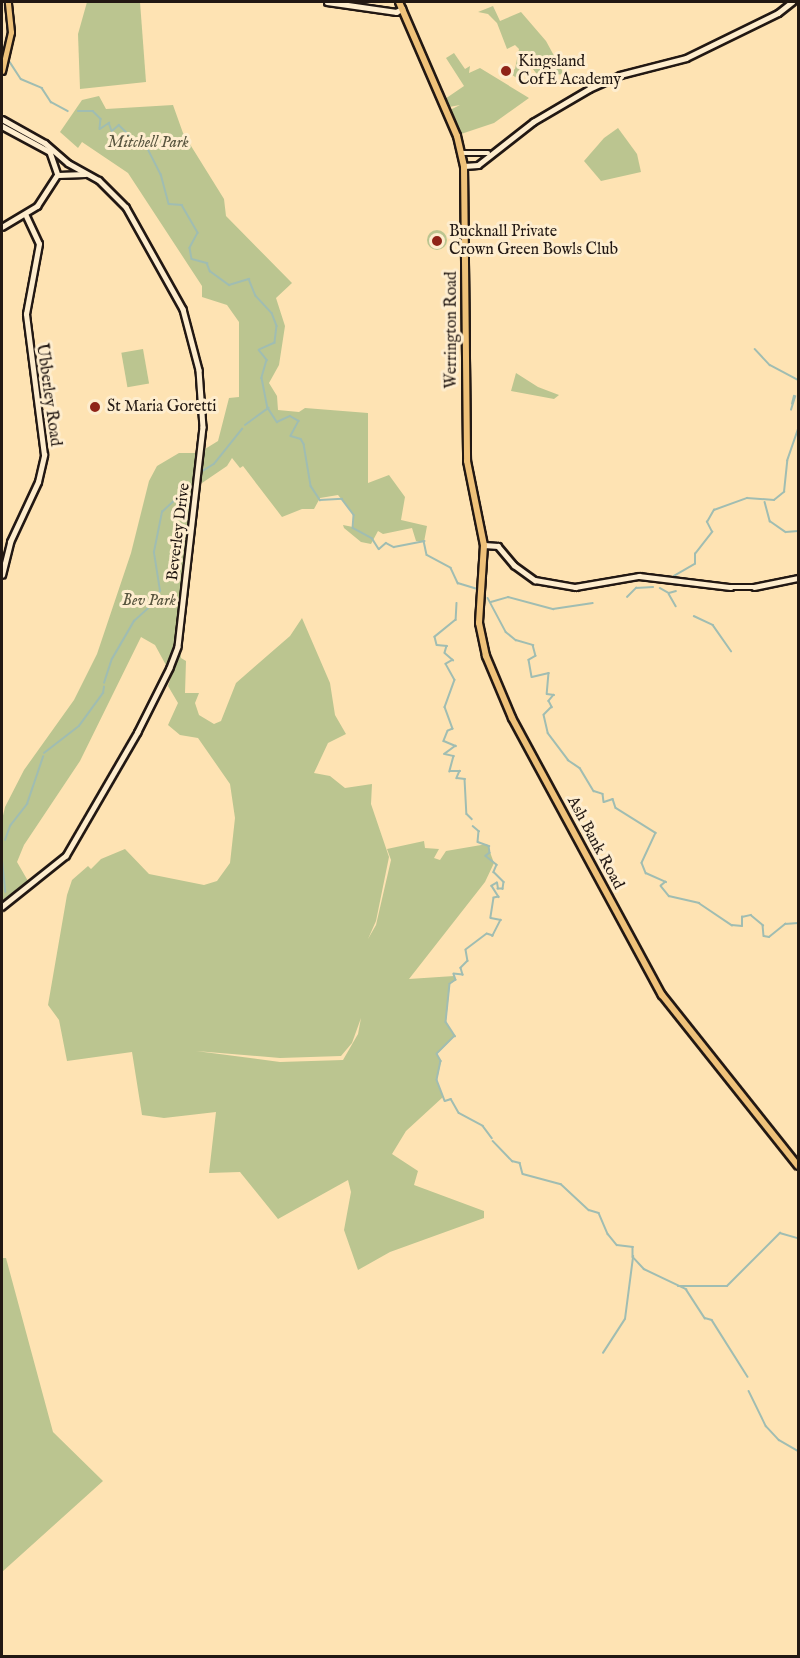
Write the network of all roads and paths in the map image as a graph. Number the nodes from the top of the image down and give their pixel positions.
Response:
1 (8, 2) edge
2 (327, 2) edge
3 (399, 2) edge
4 (792, 2) edge
5 (402, 9) junction
6 (2, 71) edge
7 (2, 119) edge
8 (2, 126) edge
9 (490, 152) junction
10 (462, 153) junction
11 (68, 162) junction
12 (464, 166) junction
13 (53, 167) junction
14 (86, 174) junction
15 (57, 175) junction
16 (66, 175) junction
17 (26, 216) junction
18 (2, 227) edge
19 (470, 492) joint
20 (484, 545) junction
21 (2, 575) edge
22 (798, 578) edge
23 (2, 907) edge
24 (798, 1166) edge

1 - 6 main road
2 - 5 street
3 - 5 highway, Werrington Road
4 - 9 street
5 - 10 highway, Werrington Road
7 - 11 street, Beverley Drive
8 - 13 street
9 - 10 street
9 - 12 street
10 - 12 highway, Werrington Road
11 - 13 street
11 - 14 street, Beverley Drive
11 - 16 street
12 - 19 highway, Werrington Road
13 - 15 street
14 - 16 street
14 - 23 street, Beverley Drive
15 - 16 street
15 - 17 street
17 - 18 street
17 - 21 street, Ubberley Road
19 - 20 highway, Ash Bank Road
20 - 22 street
20 - 24 highway, Ash Bank Road

